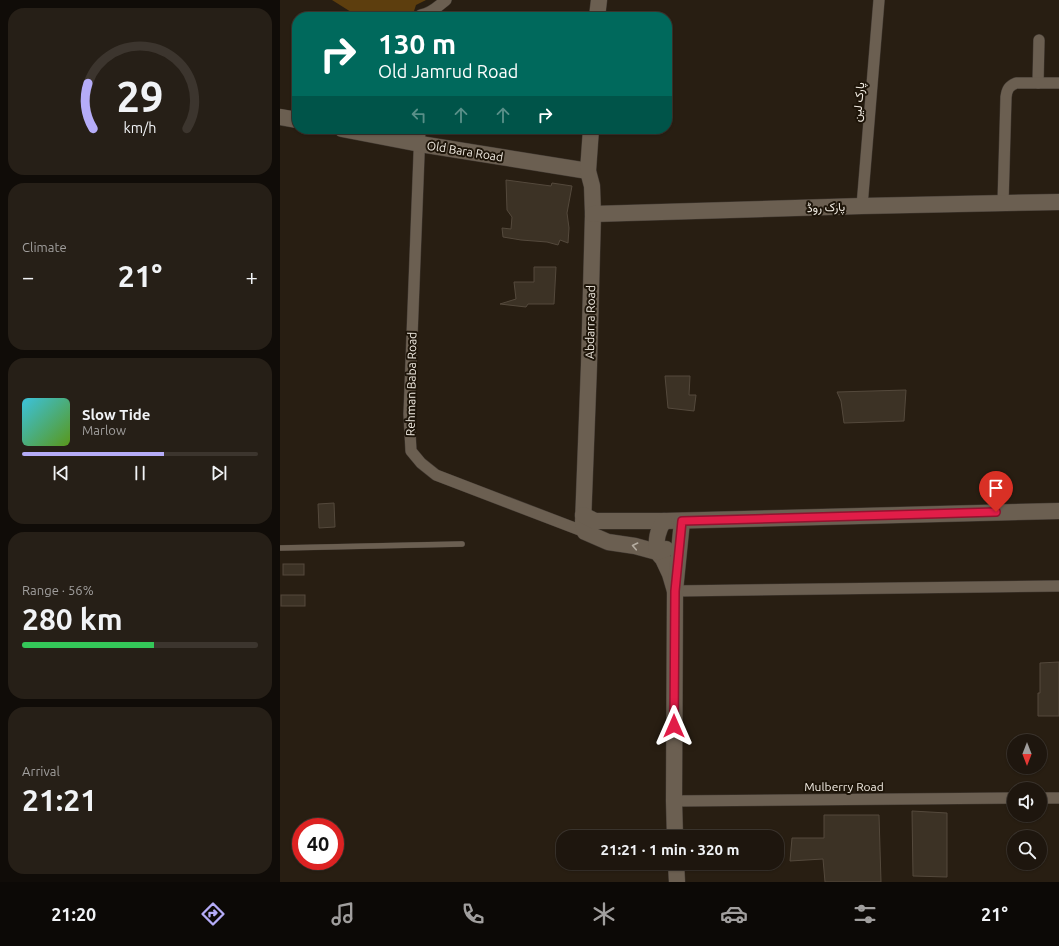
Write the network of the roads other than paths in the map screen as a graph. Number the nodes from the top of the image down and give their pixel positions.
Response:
1 (446, 0) edge
2 (598, 0) edge
3 (879, 0) edge
4 (430, 12) edge
5 (598, 12) edge
6 (1039, 40) dead end
7 (1038, 83) junction
8 (1059, 83) edge
9 (280, 117) edge
10 (292, 119) edge
11 (391, 134) edge
12 (591, 134) edge
13 (420, 137) edge
14 (588, 171) junction
15 (1059, 202) edge
16 (1003, 203) junction
17 (862, 206) junction
18 (593, 214) junction
19 (1059, 511) edge
20 (583, 515) junction
21 (664, 521) junction
22 (682, 521) junction
23 (585, 532) junction
24 (680, 538) junction
25 (462, 544) dead end
26 (280, 548) edge
27 (657, 552) junction
28 (1059, 586) edge
29 (675, 591) junction
30 (1007, 798) edge
31 (1047, 798) edge
32 (1059, 798) edge
33 (674, 801) junction
34 (675, 830) edge
35 (676, 870) edge
36 (677, 882) edge

1 - 4 street
2 - 5 street
3 - 17 street, پارک لین
6 - 7 street
7 - 8 street
7 - 16 street
9 - 10 street
11 - 13 street, Old Bara Road
12 - 14 street, Abdarra Road
13 - 14 street, Old Bara Road
13 - 23 street, Rehman Baba Road
14 - 18 street, Abdarra Road
15 - 16 street, پارک روڈ
16 - 17 street, پارک روڈ
17 - 18 street, پارک روڈ
18 - 20 street, Abdarra Road
19 - 22 street
20 - 21 street
20 - 23 street
21 - 22 street
21 - 27 street
22 - 24 street
27 -> 23 street
24 - 27 street
24 - 29 street
25 - 26 lane
27 - 29 street
28 - 29 street
29 - 33 street
30 - 33 street, Mulberry Road
31 - 32 street
33 - 34 street
35 - 36 street

